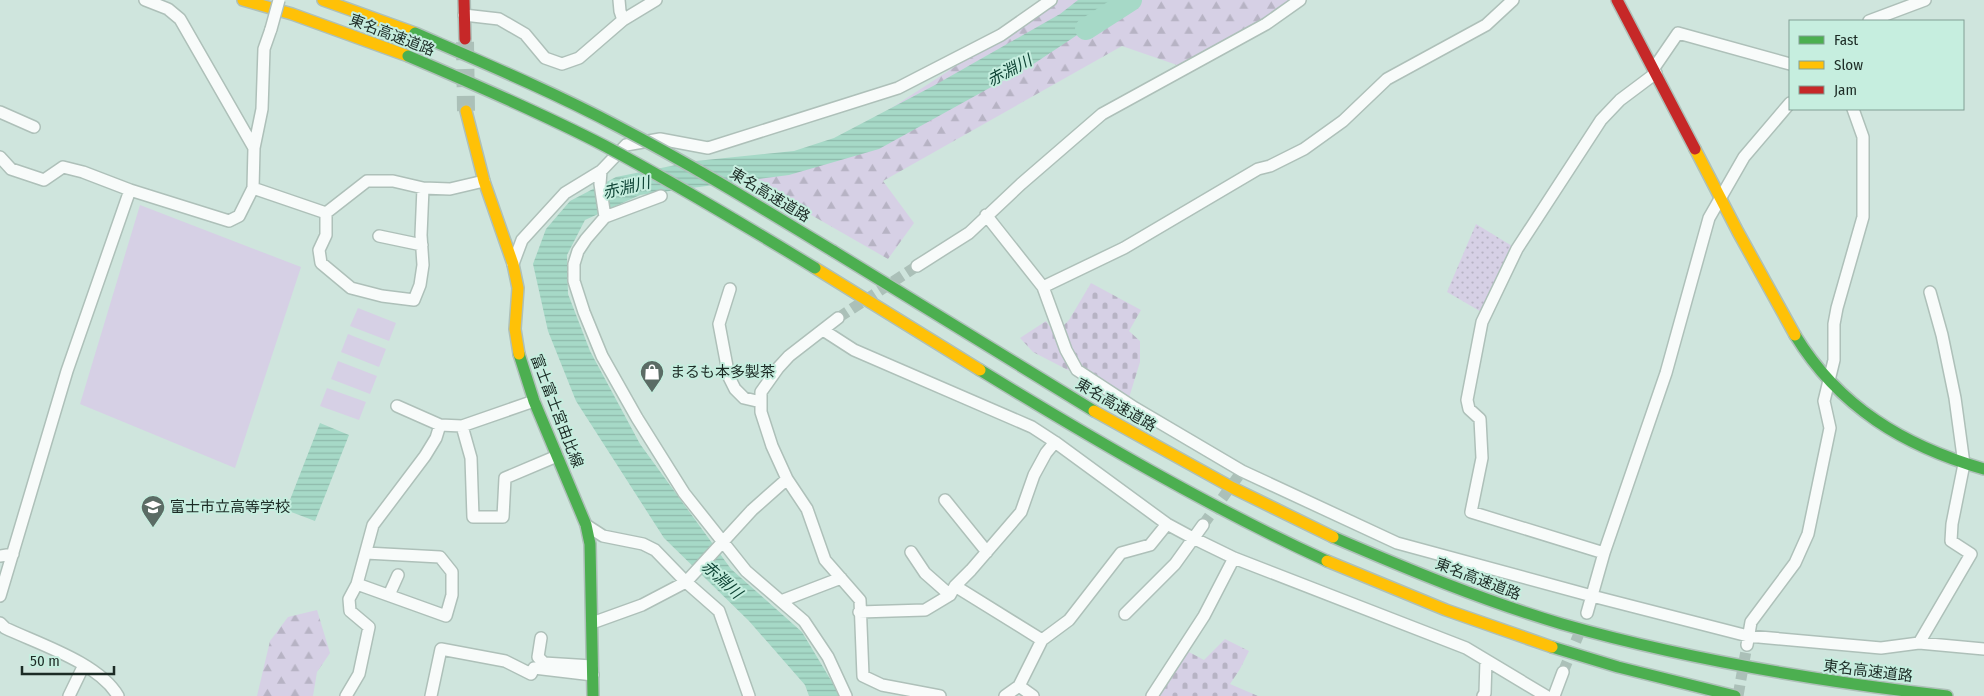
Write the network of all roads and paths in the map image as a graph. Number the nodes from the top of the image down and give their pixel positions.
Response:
1 (145, 0) edge
2 (243, 0) edge
3 (279, 0) edge
4 (323, 0) edge
5 (464, 0) edge
6 (619, 0) edge
7 (656, 0) edge
8 (1051, 0) edge
9 (1300, 0) edge
10 (1513, 0) edge
11 (1617, 0) edge
12 (1925, 0) edge
13 (464, 15) junction
14 (623, 20) junction
15 (1872, 20) edge
16 (465, 39) tunnel mouth
17 (1789, 64) edge
18 (1655, 70) junction
19 (1789, 104) edge
20 (1853, 110) edge
21 (466, 111) tunnel mouth
22 (0, 112) edge
23 (34, 127) dead end
24 (254, 148) junction
25 (1, 161) edge
26 (601, 171) junction
27 (484, 181) junction
28 (253, 188) junction
29 (424, 188) junction
30 (130, 190) junction
31 (662, 196) dead end
32 (1719, 200) junction
33 (326, 213) junction
34 (986, 215) junction
35 (605, 217) junction
36 (379, 236) dead end
37 (422, 245) junction
38 (513, 264) junction
39 (917, 266) tunnel mouth
40 (1042, 287) junction
41 (730, 289) dead end
42 (1930, 292) dead end
43 (838, 318) tunnel mouth
44 (824, 330) junction
45 (1829, 381) junction
46 (534, 401) junction
47 (761, 402) junction
48 (397, 406) dead end
49 (440, 425) junction
50 (462, 426) junction
51 (1055, 442) junction
52 (557, 456) junction
53 (1964, 464) junction
54 (1984, 469) edge
55 (787, 479) junction
56 (945, 500) dead end
57 (1167, 524) junction
58 (586, 525) junction
59 (1202, 525) tunnel mouth
60 (1193, 538) junction
61 (723, 541) junction
62 (911, 552) dead end
63 (987, 552) junction
64 (366, 553) junction
65 (1604, 553) junction
66 (12, 554) junction
67 (0, 556) edge
68 (1234, 558) junction
69 (398, 575) dead end
70 (841, 578) junction
71 (686, 582) junction
72 (357, 584) junction
73 (952, 591) junction
74 (0, 596) edge
75 (389, 596) junction
76 (1592, 596) junction
77 (781, 601) junction
78 (859, 612) junction
79 (1587, 613) tunnel mouth
80 (1125, 614) dead end
81 (0, 623) edge
82 (592, 623) junction
83 (541, 638) dead end
84 (1042, 640) junction
85 (1748, 640) junction
86 (1919, 643) junction
87 (1984, 649) edge
88 (1486, 660) junction
89 (84, 664) junction
90 (592, 671) junction
91 (1563, 672) tunnel mouth
92 (1019, 686) junction
93 (69, 696) edge
94 (118, 696) edge
95 (346, 696) edge
96 (431, 696) edge
97 (593, 696) edge
98 (749, 696) edge
99 (846, 696) edge
100 (940, 696) edge
101 (1004, 696) edge
102 (1033, 696) edge
103 (1152, 696) edge
104 (1483, 696) edge
105 (1546, 696) edge
106 (1554, 696) edge
107 (1734, 696) edge
108 (1948, 696) edge

1 - 24 street
2 - 107 main road, 東名高速道路, bridge
3 - 24 street, bridge
4 - 108 main road, 東名高速道路, bridge
5 - 13 main road
6 - 14 street
7 - 14 street
8 - 26 street
9 - 34 street
10 - 40 street
11 - 18 main road
12 - 15 street
13 - 14 street
13 - 16 main road
17 - 18 street
18 - 32 main road
18 - 65 street
19 - 32 street
20 - 45 street
21 - 27 main road, 富士富士宮由比線
22 - 23 street
24 - 28 street
25 - 30 street
26 - 35 street
26 - 38 street
27 - 29 street
27 - 38 main road, 富士富士宮由比線
28 - 30 street
28 - 33 street
29 - 33 street
29 - 37 street
30 - 66 street
31 - 35 street
32 - 45 main road
32 - 65 street
33 - 37 street
34 - 39 street
34 - 40 street
35 - 61 street
36 - 37 street
38 - 46 main road, 富士富士宮由比線
40 - 76 street
41 - 47 street
42 - 53 street
43 - 44 street
44 - 47 street
44 - 51 street
45 - 53 main road
45 - 85 street
46 - 50 street
46 - 52 main road, 富士富士宮由比線
47 - 55 street
48 - 49 street
49 - 50 street
49 - 64 street
50 - 52 street
51 - 57 street
51 - 63 street
52 - 58 main road, 富士富士宮由比線
53 - 54 main road
53 - 86 street
55 - 61 street
55 - 70 street
56 - 63 street
57 - 60 street
57 - 84 street
58 - 71 street
58 - 82 main road, 富士富士宮由比線
59 - 60 street
60 - 68 street
60 - 80 street
61 - 71 street
61 - 77 street
62 - 73 street
63 - 73 street
64 - 72 street
64 - 75 street
65 - 76 street
66 - 67 street
66 - 74 street
68 - 88 street
68 - 103 street
69 - 75 street
70 - 77 street
70 - 78 street
71 - 82 street
71 - 98 street
72 - 75 street
72 - 95 street
73 - 78 street
73 - 84 street
76 - 79 street
76 - 85 street
77 - 99 street
78 - 100 street
81 - 89 street
82 - 90 main road, 富士富士宮由比線
83 - 90 street
84 - 92 street
85 - 86 street
86 - 87 street
88 - 104 street
88 - 105 street
89 - 93 street
89 - 94 street
90 - 96 street
90 - 97 main road, 富士富士宮由比線
91 - 106 street
92 - 101 street
92 - 102 street

